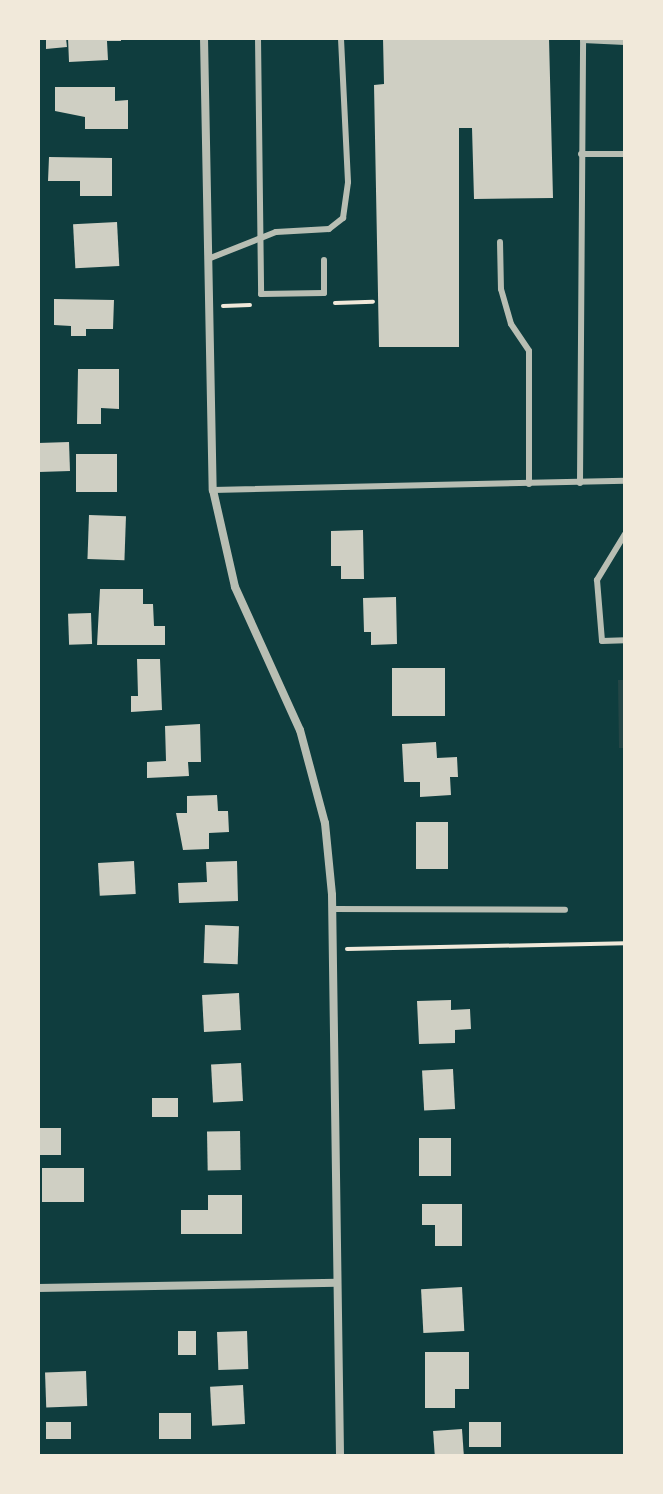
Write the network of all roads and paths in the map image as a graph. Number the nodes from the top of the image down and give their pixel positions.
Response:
1 (204, 38) edge
2 (258, 38) edge
3 (341, 38) edge
4 (583, 39) edge
5 (625, 42) edge
6 (581, 154) junction
7 (625, 154) edge
8 (261, 239) junction
9 (500, 242) dead end
10 (208, 259) junction
11 (324, 260) dead end
12 (625, 481) edge
13 (580, 483) junction
14 (529, 484) junction
15 (213, 490) junction
16 (625, 534) edge
17 (625, 640) edge
18 (332, 909) junction
19 (565, 910) dead end
20 (625, 943) edge
21 (332, 950) junction
22 (337, 1283) junction
23 (38, 1288) edge
24 (340, 1456) edge

1 - 10 street
2 - 8 lane
3 - 8 lane
4 - 5 lane
4 - 6 lane
6 - 7 lane
6 - 13 lane
8 - 10 lane
8 - 11 lane
9 - 14 lane
10 - 15 street
12 - 13 lane
13 - 14 lane
14 - 15 lane
15 - 18 street
16 - 17 lane
18 - 19 lane
18 - 21 street
20 - 21 path
21 - 22 street
22 - 23 street
22 - 24 street

